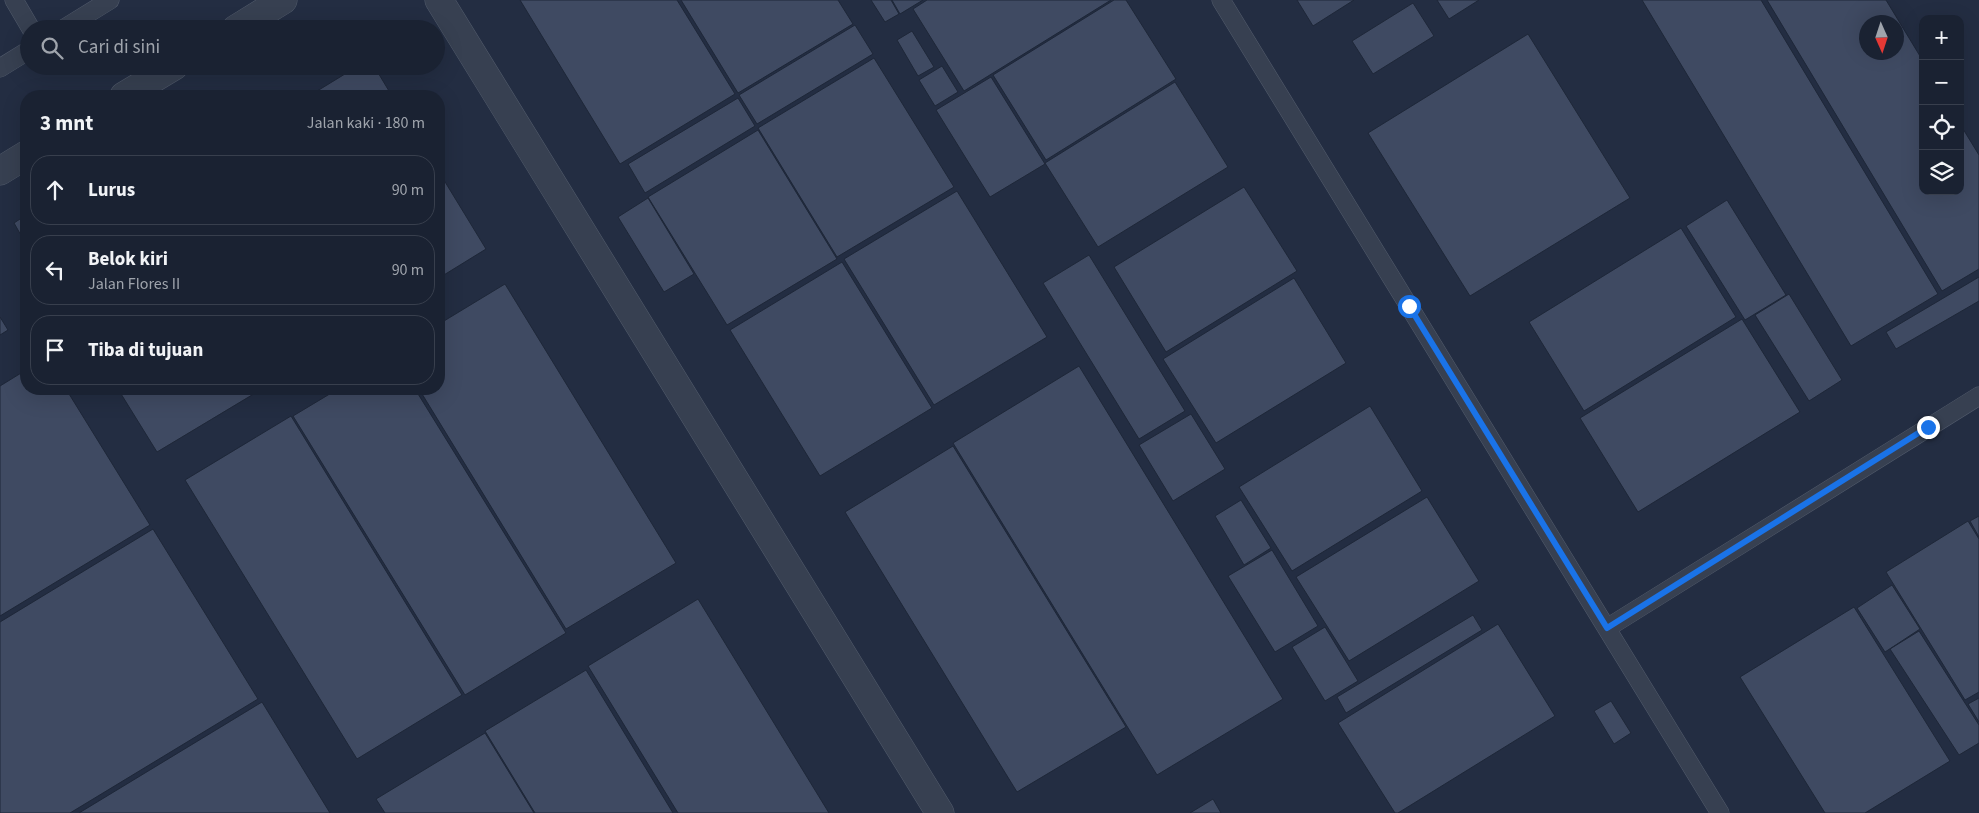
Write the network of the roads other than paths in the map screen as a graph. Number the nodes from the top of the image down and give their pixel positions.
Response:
1 (14, 0) edge
2 (110, 0) edge
3 (283, 0) edge
4 (439, 0) edge
5 (1221, 0) edge
6 (26, 20) edge
7 (78, 20) edge
8 (251, 20) edge
9 (20, 56) edge
10 (0, 68) edge
11 (159, 75) edge
12 (134, 90) edge
13 (20, 159) edge
14 (0, 171) edge
15 (1979, 396) edge
16 (1607, 628) junction
17 (940, 813) edge
18 (1720, 813) edge

1 - 6 lane
2 - 7 lane
3 - 8 street
4 - 17 street
5 - 16 lane
9 - 10 lane
11 - 12 street
13 - 14 street
15 - 16 lane
16 - 18 lane

